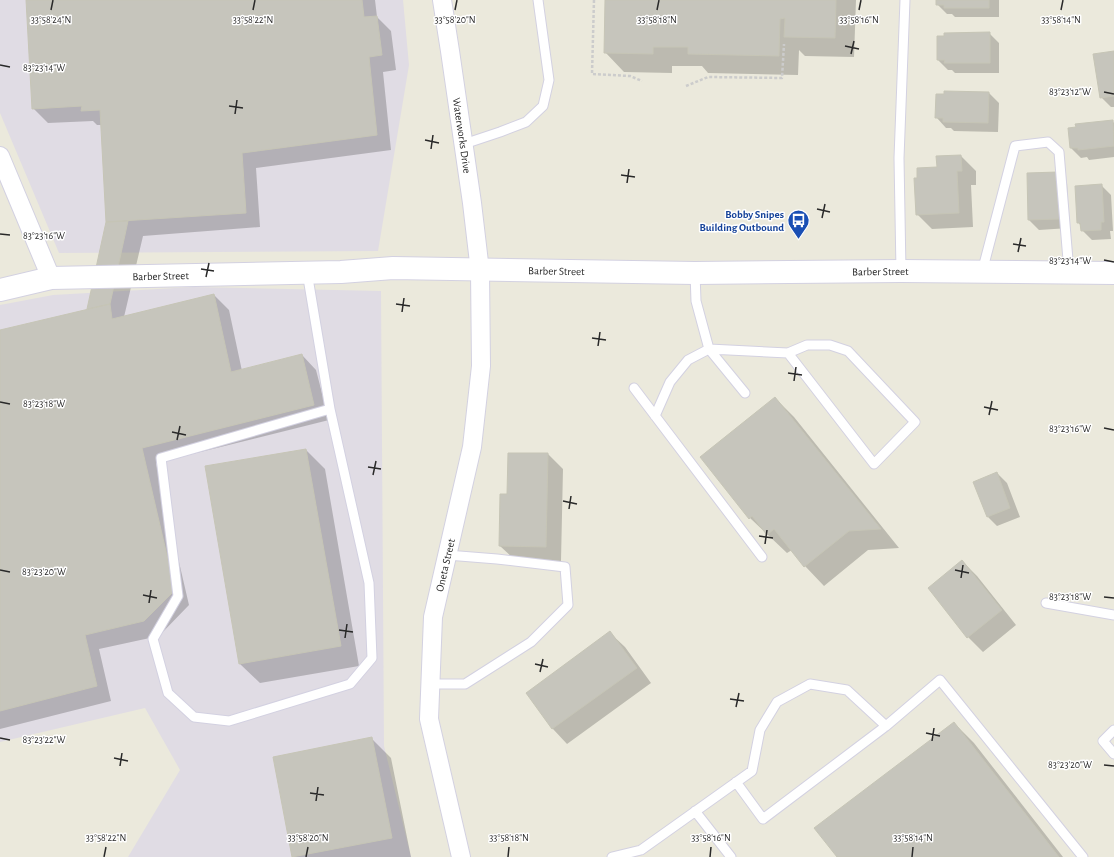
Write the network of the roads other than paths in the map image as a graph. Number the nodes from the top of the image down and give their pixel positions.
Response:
1 (442, 0) edge
2 (538, 0) edge
3 (905, 0) edge
4 (464, 144) junction
5 (0, 156) edge
6 (480, 271) junction
7 (901, 271) junction
8 (307, 272) junction
9 (982, 272) junction
10 (1069, 272) junction
11 (695, 273) junction
12 (1114, 273) edge
13 (51, 278) junction
14 (0, 290) edge
15 (709, 349) junction
16 (788, 353) junction
17 (634, 388) dead end
18 (745, 393) dead end
19 (330, 409) junction
20 (655, 416) junction
21 (447, 555) junction
22 (762, 557) dead end
23 (1046, 603) dead end
24 (1114, 615) edge
25 (430, 684) junction
26 (886, 726) junction
27 (1114, 730) edge
28 (1114, 754) edge
29 (736, 782) junction
30 (695, 811) junction
31 (461, 857) edge
32 (612, 857) edge
33 (731, 857) edge
34 (1083, 857) edge

1 - 4 street, Waterworks Drive
2 - 4 lane
3 - 7 lane
4 - 6 street, Waterworks Drive
5 - 13 street
6 - 8 street, Barber Street
6 - 11 street, Barber Street
6 - 21 street, Oneta Street
7 - 9 street, Barber Street
7 - 11 street, Barber Street
8 - 13 street, Barber Street
8 - 19 lane
9 - 10 street, Barber Street
9 - 10 lane
10 - 12 street, Barber Street
11 - 15 lane
13 - 14 street, Barber Street
15 - 16 lane
15 - 18 lane
15 - 20 lane
16 - 16 lane
17 - 20 lane
19 - 19 lane
20 - 22 lane
21 - 25 street, Oneta Street
21 - 25 lane
23 - 24 lane
25 - 31 street, Oneta Street
26 - 29 lane
26 - 29 lane
26 - 34 lane
27 - 28 lane
29 - 30 lane
30 - 32 lane
30 - 33 lane

